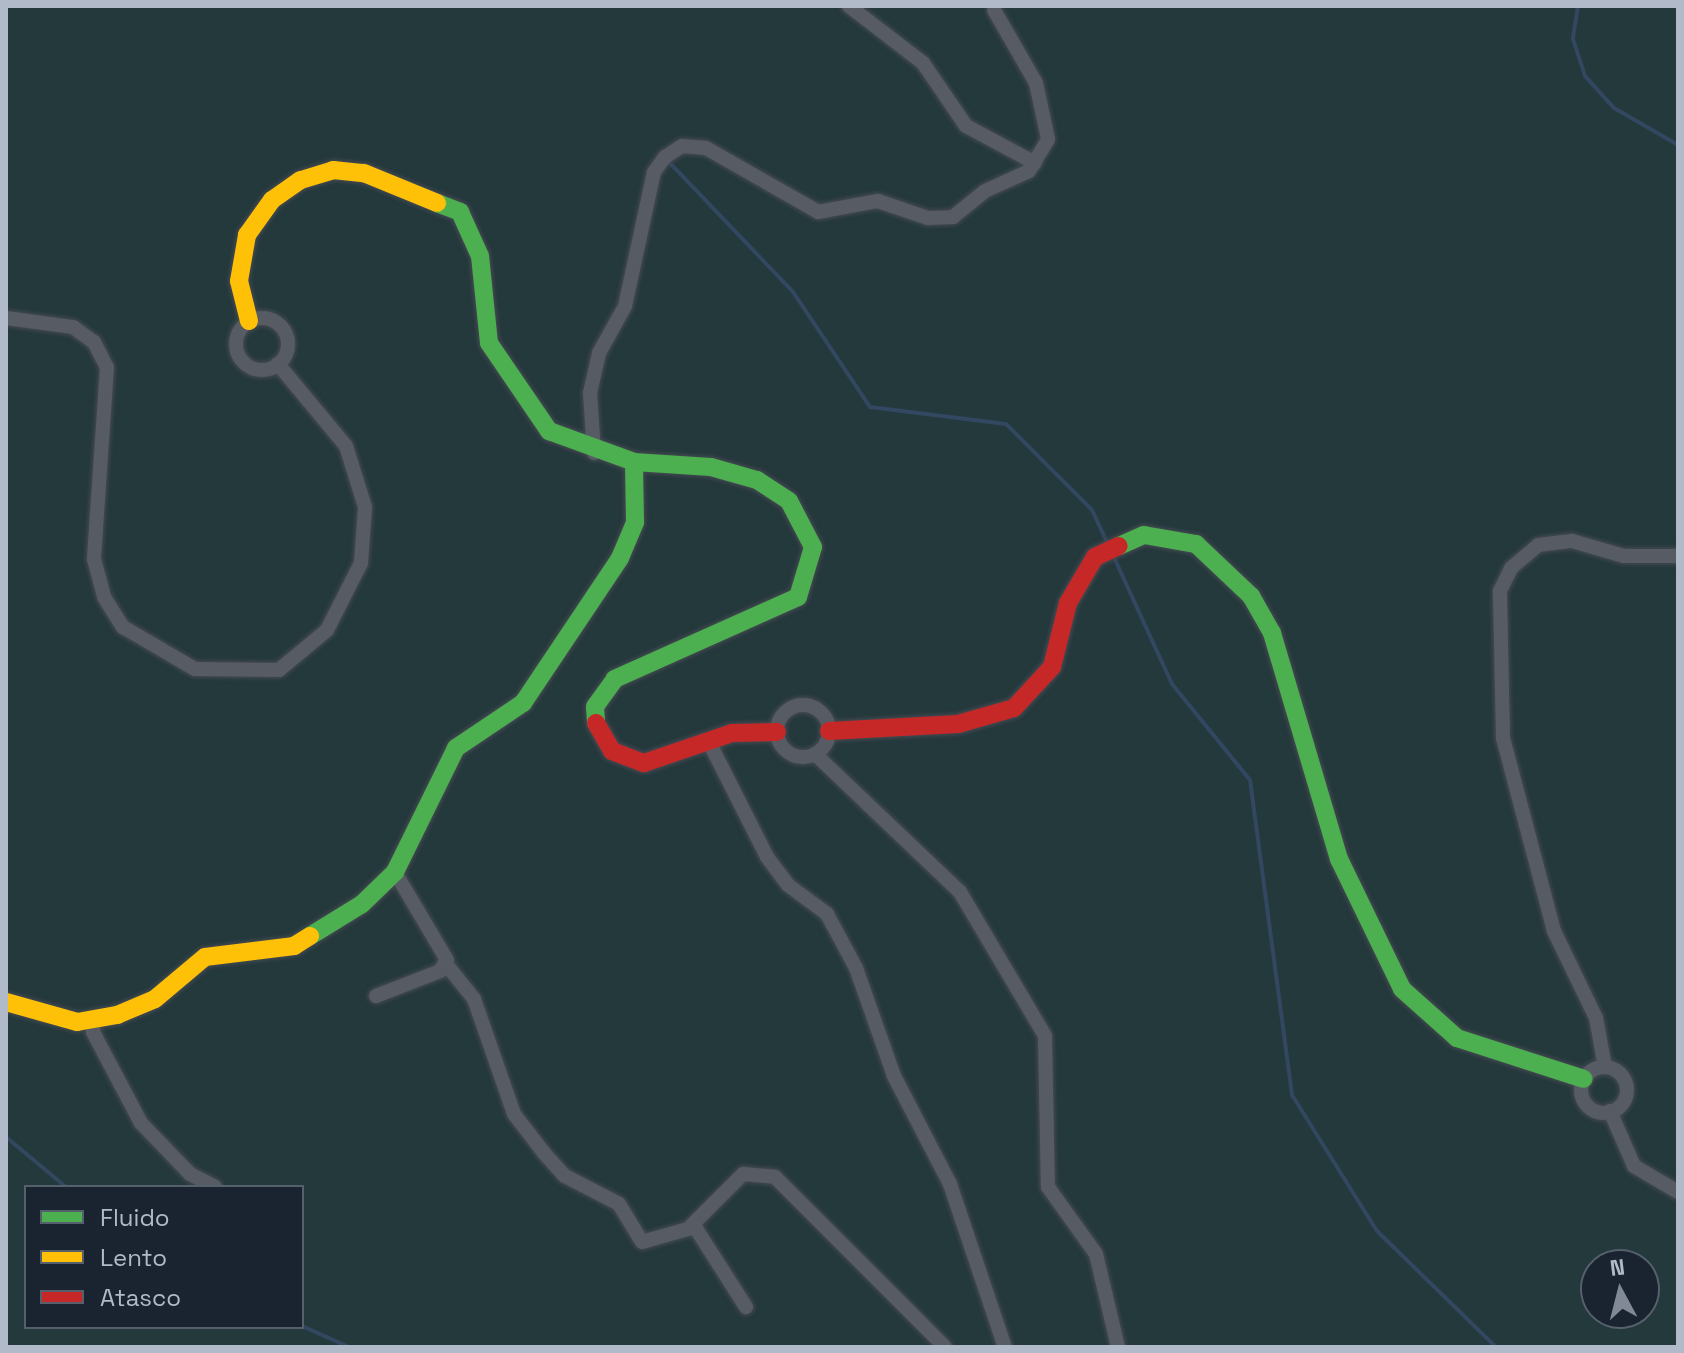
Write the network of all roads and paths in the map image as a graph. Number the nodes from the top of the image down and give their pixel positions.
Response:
1 (849, 6) edge
2 (994, 10) dead end
3 (1035, 163) junction
4 (6, 318) edge
5 (249, 321) junction
6 (278, 364) junction
7 (594, 453) junction
8 (634, 462) junction
9 (1678, 556) edge
10 (829, 731) junction
11 (777, 732) junction
12 (708, 740) junction
13 (815, 754) junction
14 (395, 872) junction
15 (446, 964) junction
16 (376, 996) dead end
17 (6, 1002) edge
18 (94, 1021) junction
19 (1605, 1067) junction
20 (1584, 1079) junction
21 (1610, 1111) junction
22 (211, 1185) edge
23 (1678, 1192) edge
24 (691, 1226) junction
25 (746, 1307) dead end
26 (945, 1347) edge
27 (1005, 1347) edge
28 (1118, 1347) edge

1 - 3 street
2 - 3 street
3 - 7 street
4 - 6 street
5 - 6 street
5 - 6 street
5 - 7 street
7 - 8 street
8 - 12 street
8 - 14 street
9 - 19 street
10 - 11 street
10 - 13 street
10 - 20 street
11 - 12 street
11 - 13 street
12 - 27 street
13 - 28 street
14 - 15 street
14 - 18 street
15 - 16 street
15 - 24 street
17 - 18 street
18 - 22 street
19 - 20 street
19 - 21 street
20 - 21 street
21 - 23 street
24 - 25 street
24 - 26 street

